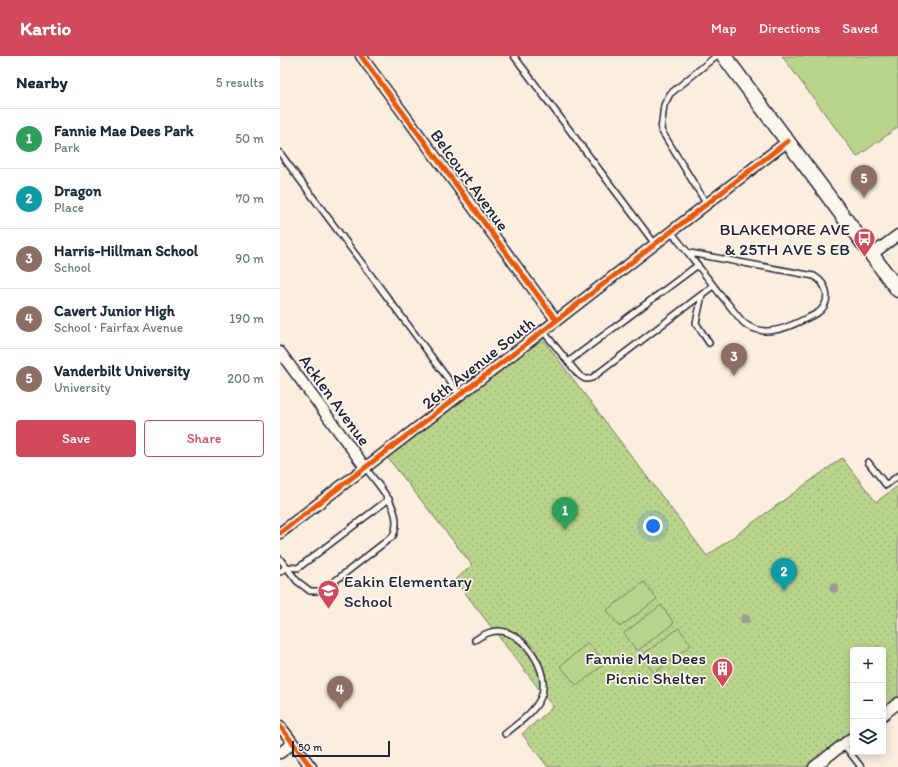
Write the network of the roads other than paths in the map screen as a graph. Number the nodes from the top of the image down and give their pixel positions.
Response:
1 (361, 56) edge
2 (514, 56) edge
3 (716, 56) edge
4 (724, 56) edge
5 (788, 141) junction
6 (280, 153) edge
7 (706, 204) junction
8 (671, 232) junction
9 (898, 235) edge
10 (655, 244) junction
11 (690, 253) junction
12 (871, 255) junction
13 (698, 265) junction
14 (713, 286) junction
15 (898, 290) edge
16 (702, 295) junction
17 (556, 320) junction
18 (543, 331) junction
19 (708, 343) dead end
20 (280, 352) edge
21 (568, 362) junction
22 (460, 394) junction
23 (868, 462) dead end
24 (365, 467) junction
25 (898, 476) edge
26 (389, 499) junction
27 (280, 532) edge
28 (280, 559) edge
29 (286, 567) junction
30 (280, 572) edge
31 (476, 640) dead end
32 (898, 703) edge
33 (886, 713) edge
34 (280, 726) edge
35 (505, 734) dead end
36 (850, 740) edge
37 (293, 743) junction
38 (844, 745) junction
39 (280, 753) edge
40 (311, 767) edge
41 (814, 767) edge
42 (861, 767) edge

1 - 17 street, Belcourt Avenue
2 - 10 lane
3 - 7 lane
4 - 5 main road
5 - 7 street, 26th Avenue South
5 - 12 main road
6 - 22 lane
7 - 8 street, 26th Avenue South
8 - 10 street, 26th Avenue South
8 - 11 lane
9 - 12 street
10 - 17 street, 26th Avenue South
11 - 13 lane
11 - 14 lane
12 - 15 main road
13 - 14 lane
13 - 21 lane
14 - 16 lane
16 - 19 lane
16 - 21 lane
17 - 18 street, 26th Avenue South
18 - 21 lane
18 - 22 street, 26th Avenue South
20 - 24 street, Acklen Avenue
22 - 24 street, 26th Avenue South
23 - 25 lane
24 - 26 lane
24 - 27 street, 26th Avenue South
26 - 29 lane
26 - 29 lane
28 - 29 lane
29 - 30 lane
31 - 35 lane
32 - 33 street
34 - 37 street
36 - 38 street
37 - 39 street
37 - 40 street
38 - 41 street
38 - 42 lane

